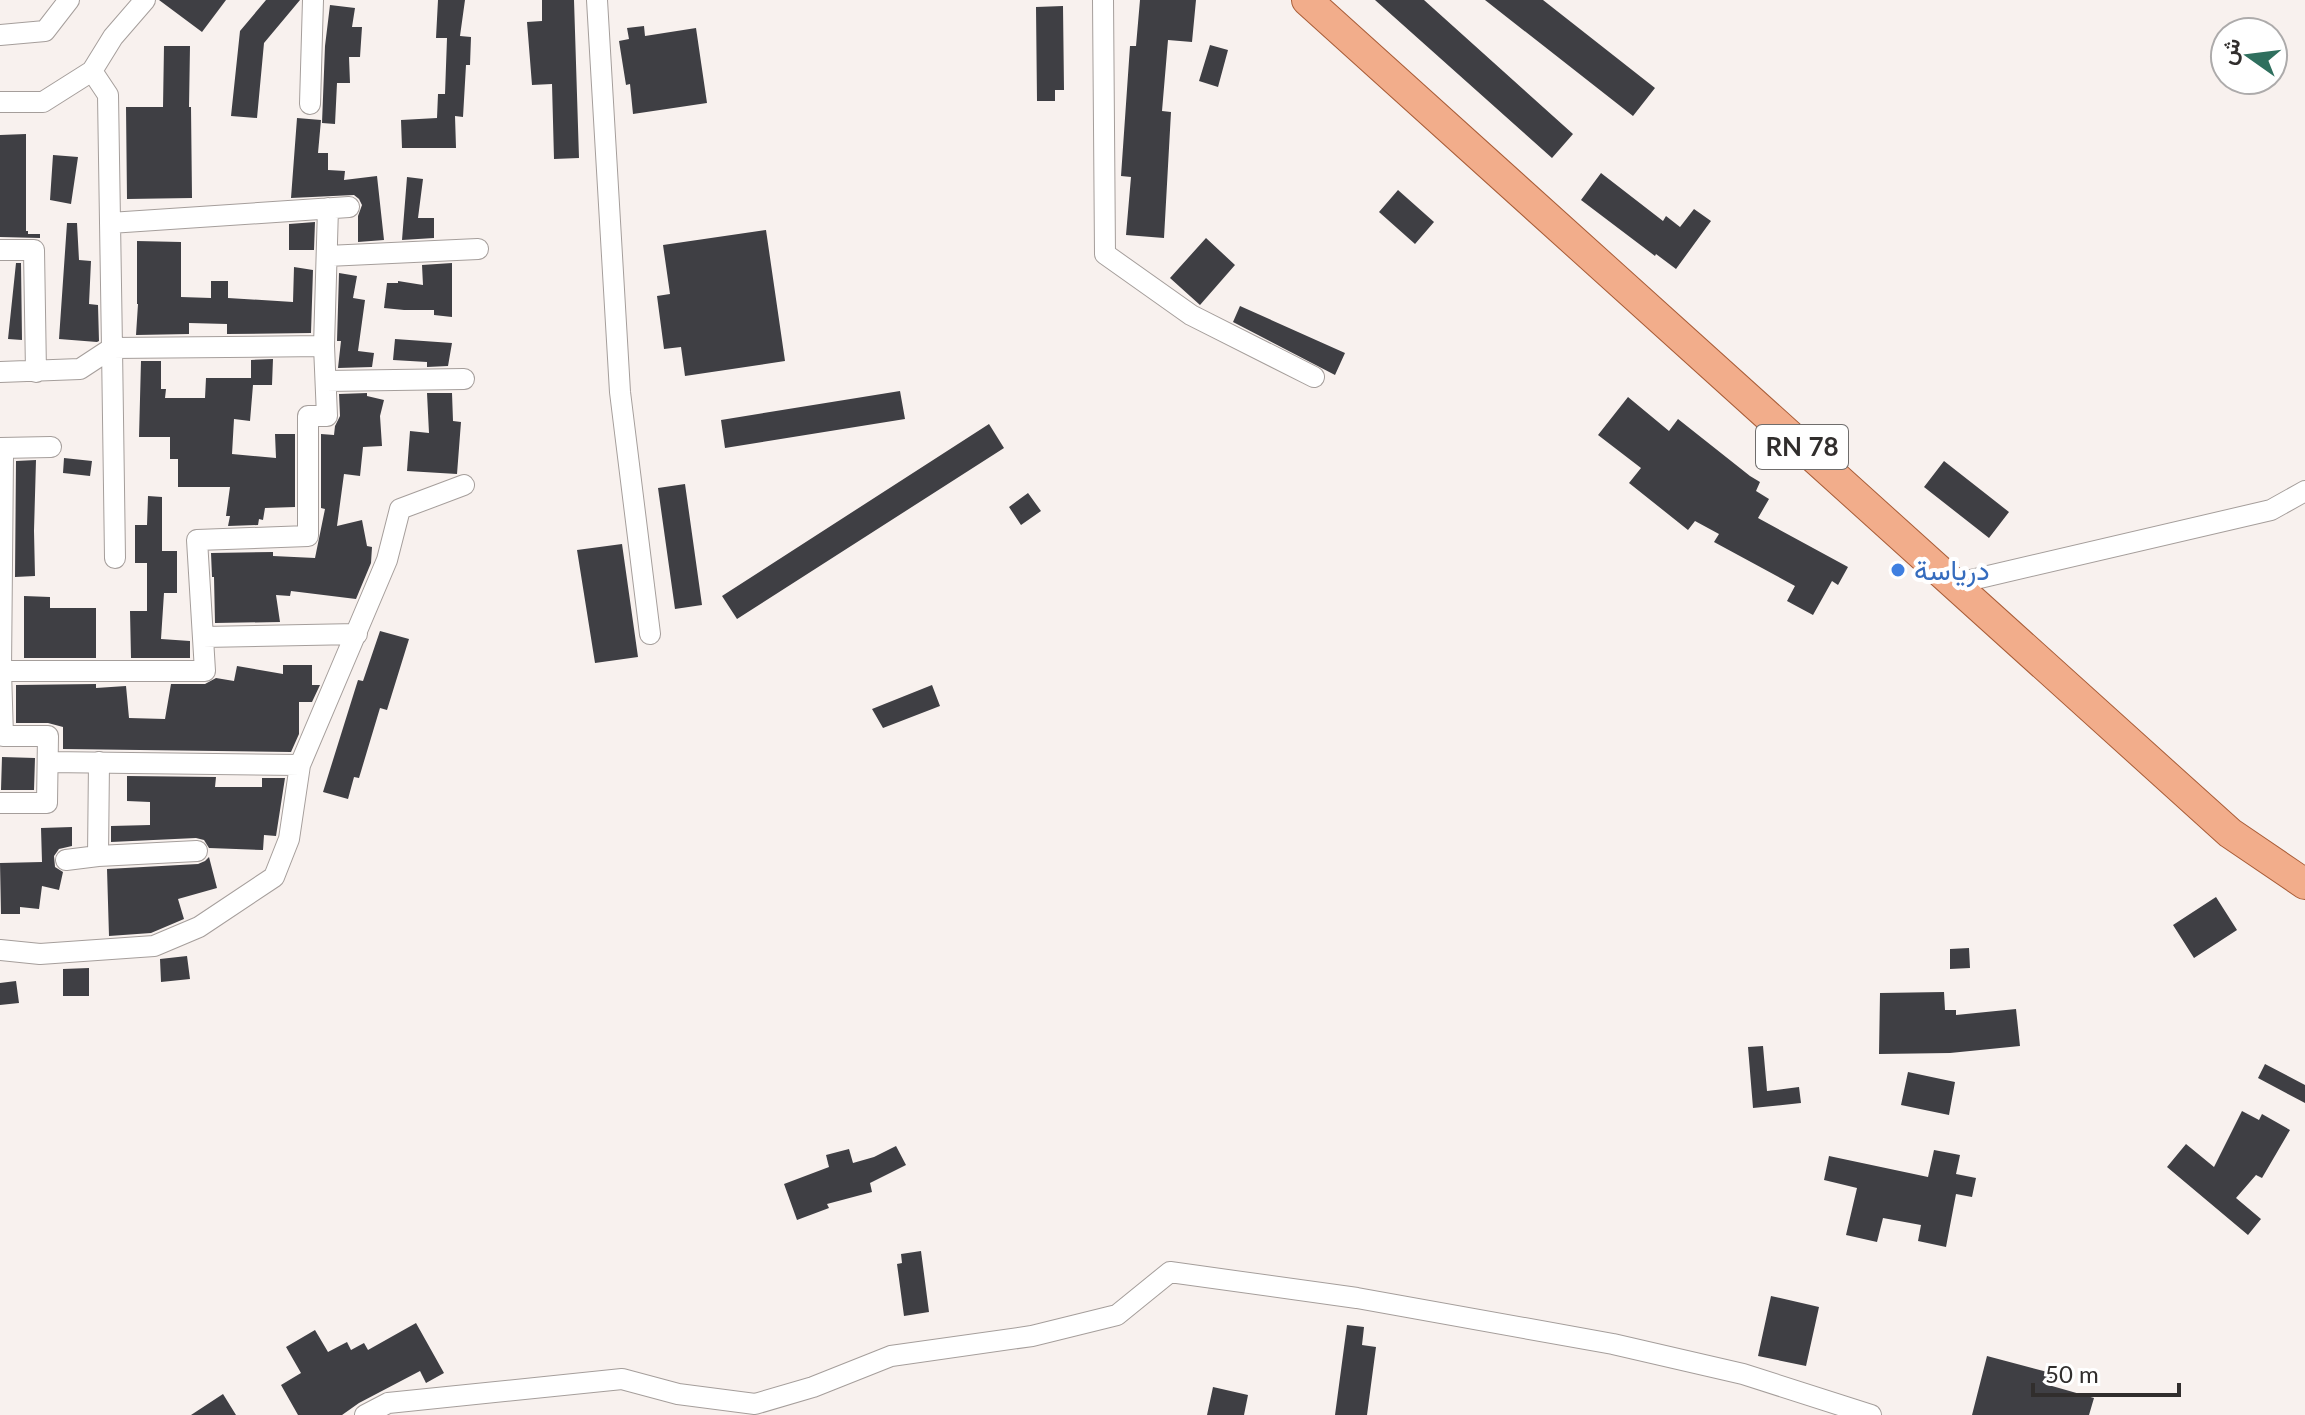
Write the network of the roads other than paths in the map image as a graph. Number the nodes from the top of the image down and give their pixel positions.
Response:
1 (69, 0) edge
2 (145, 0) edge
3 (313, 0) edge
4 (597, 0) edge
5 (1103, 0) edge
6 (1307, 0) edge
7 (0, 35) edge
8 (92, 71) junction
9 (0, 102) edge
10 (310, 104) dead end
11 (349, 207) dead end
12 (328, 208) junction
13 (110, 223) junction
14 (478, 249) dead end
15 (0, 250) edge
16 (327, 256) junction
17 (324, 346) junction
18 (112, 348) junction
19 (0, 372) edge
20 (36, 372) junction
21 (1314, 377) dead end
22 (464, 379) dead end
23 (326, 381) junction
24 (51, 447) dead end
25 (0, 450) edge
26 (464, 485) dead end
27 (2305, 491) edge
28 (115, 558) dead end
29 (1954, 584) junction
30 (357, 634) junction
31 (650, 634) dead end
32 (203, 637) junction
33 (1, 671) edge
34 (48, 762) junction
35 (99, 762) junction
36 (300, 765) junction
37 (0, 803) edge
38 (197, 851) dead end
39 (98, 856) junction
40 (66, 860) dead end
41 (2305, 884) edge
42 (0, 950) edge
43 (365, 1415) edge
44 (1871, 1415) edge

1 - 7 street
2 - 8 street
3 - 10 street
4 - 31 street
5 - 21 street
6 - 29 main road, RN 78
8 - 9 street
8 - 13 street
11 - 12 street
12 - 13 street
12 - 16 street
13 - 18 street
14 - 16 street
15 - 20 street
16 - 17 street
17 - 18 street
17 - 23 street
18 - 20 street
18 - 28 street
19 - 20 street
22 - 23 street
23 - 32 street
24 - 25 street
25 - 33 street
26 - 30 street
27 - 29 street
29 - 41 main road, RN 78
30 - 32 street
30 - 36 street
32 - 33 street
33 - 34 street
34 - 35 street
34 - 37 street
35 - 36 street
35 - 39 street
36 - 42 street
38 - 39 street
39 - 40 street
43 - 44 street

